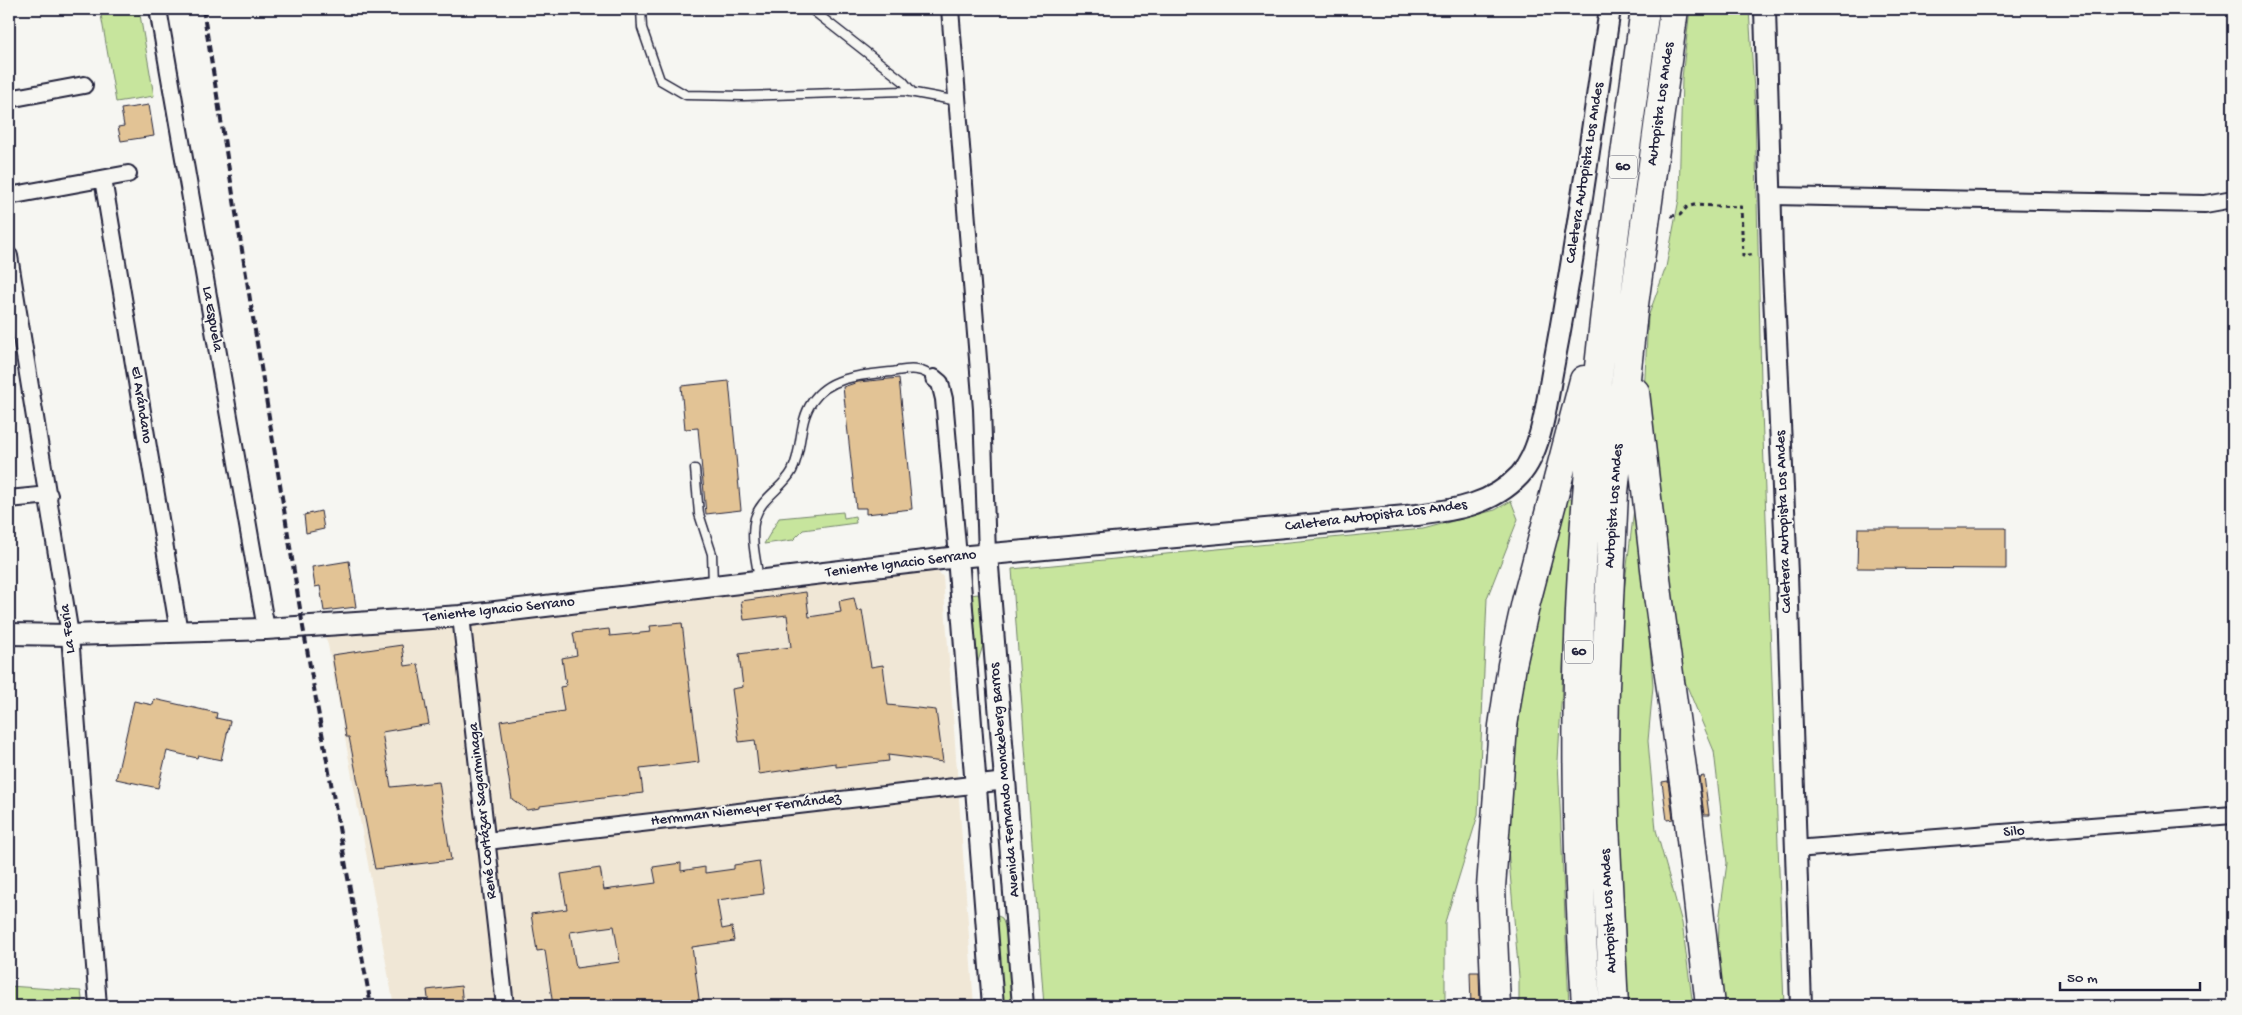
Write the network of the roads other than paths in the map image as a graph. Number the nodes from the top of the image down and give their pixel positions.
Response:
1 (158, 9) edge
2 (641, 9) edge
3 (811, 9) edge
4 (950, 9) edge
5 (1610, 9) edge
6 (1645, 9) edge
7 (1674, 9) edge
8 (1765, 9) edge
9 (84, 85) dead end
10 (913, 93) junction
11 (9, 99) edge
12 (958, 100) junction
13 (128, 174) dead end
14 (103, 179) junction
15 (9, 196) edge
16 (1772, 196) junction
17 (2233, 199) edge
18 (9, 256) edge
19 (1605, 299) junction
20 (1633, 312) junction
21 (934, 378) joint
22 (695, 469) dead end
23 (49, 495) junction
24 (9, 500) edge
25 (986, 554) junction
26 (958, 557) junction
27 (759, 581) junction
28 (713, 586) junction
29 (461, 616) junction
30 (266, 629) junction
31 (179, 632) junction
32 (9, 634) edge
33 (70, 635) junction
34 (1006, 781) junction
35 (976, 783) junction
36 (2233, 815) edge
37 (486, 841) junction
38 (1795, 849) junction
39 (98, 1006) edge
40 (506, 1006) edge
41 (993, 1006) edge
42 (1023, 1006) edge
43 (1496, 1006) edge
44 (1586, 1006) edge
45 (1614, 1006) edge
46 (1710, 1006) edge
47 (1800, 1006) edge

1 - 30 street, La Espuela
2 - 10 lane
3 - 10 lane
4 - 12 street
5 - 25 street, Caletera Autopista Los Andes
6 - 19 highway, Autopista Los Andes / 60
7 - 20 highway, Autopista Los Andes / 60
8 - 16 street, Caletera Autopista Los Andes
9 - 11 street
10 - 12 lane
12 - 25 street
13 - 14 street
14 - 15 street
14 - 31 street, El Arándano
16 - 17 street
16 - 38 street, Caletera Autopista Los Andes
18 - 23 street, La Feria
19 - 43 highway
19 - 44 highway, Autopista Los Andes / 60
20 - 45 highway, Autopista Los Andes / 60
20 - 46 highway
21 - 26 street
21 - 27 lane
22 - 28 lane
23 - 24 street
23 - 33 street, La Feria
25 - 26 street, Teniente Ignacio Serrano
25 - 34 street, Avenida Fernando Monckeberg Barros
26 - 27 street, Teniente Ignacio Serrano
26 - 35 street, Avenida Fernando Monckeberg Barros
27 - 28 street, Teniente Ignacio Serrano
28 - 29 street, Teniente Ignacio Serrano
29 - 30 street, Teniente Ignacio Serrano
29 - 37 street, René Cortázar Sagarminaga
30 - 31 street, Teniente Ignacio Serrano
31 - 33 street, Teniente Ignacio Serrano
32 - 33 street, Teniente Ignacio Serrano
33 - 39 street, La Feria
34 - 35 street, Hermman Niemeyer Fernández
34 - 42 street, Avenida Fernando Monckeberg Barros
35 - 37 street, Hermman Niemeyer Fernández
35 - 41 street, Avenida Fernando Monckeberg Barros
36 - 38 street, Silo
37 - 40 street, René Cortázar Sagarminaga
38 - 47 street, Caletera Autopista Los Andes

